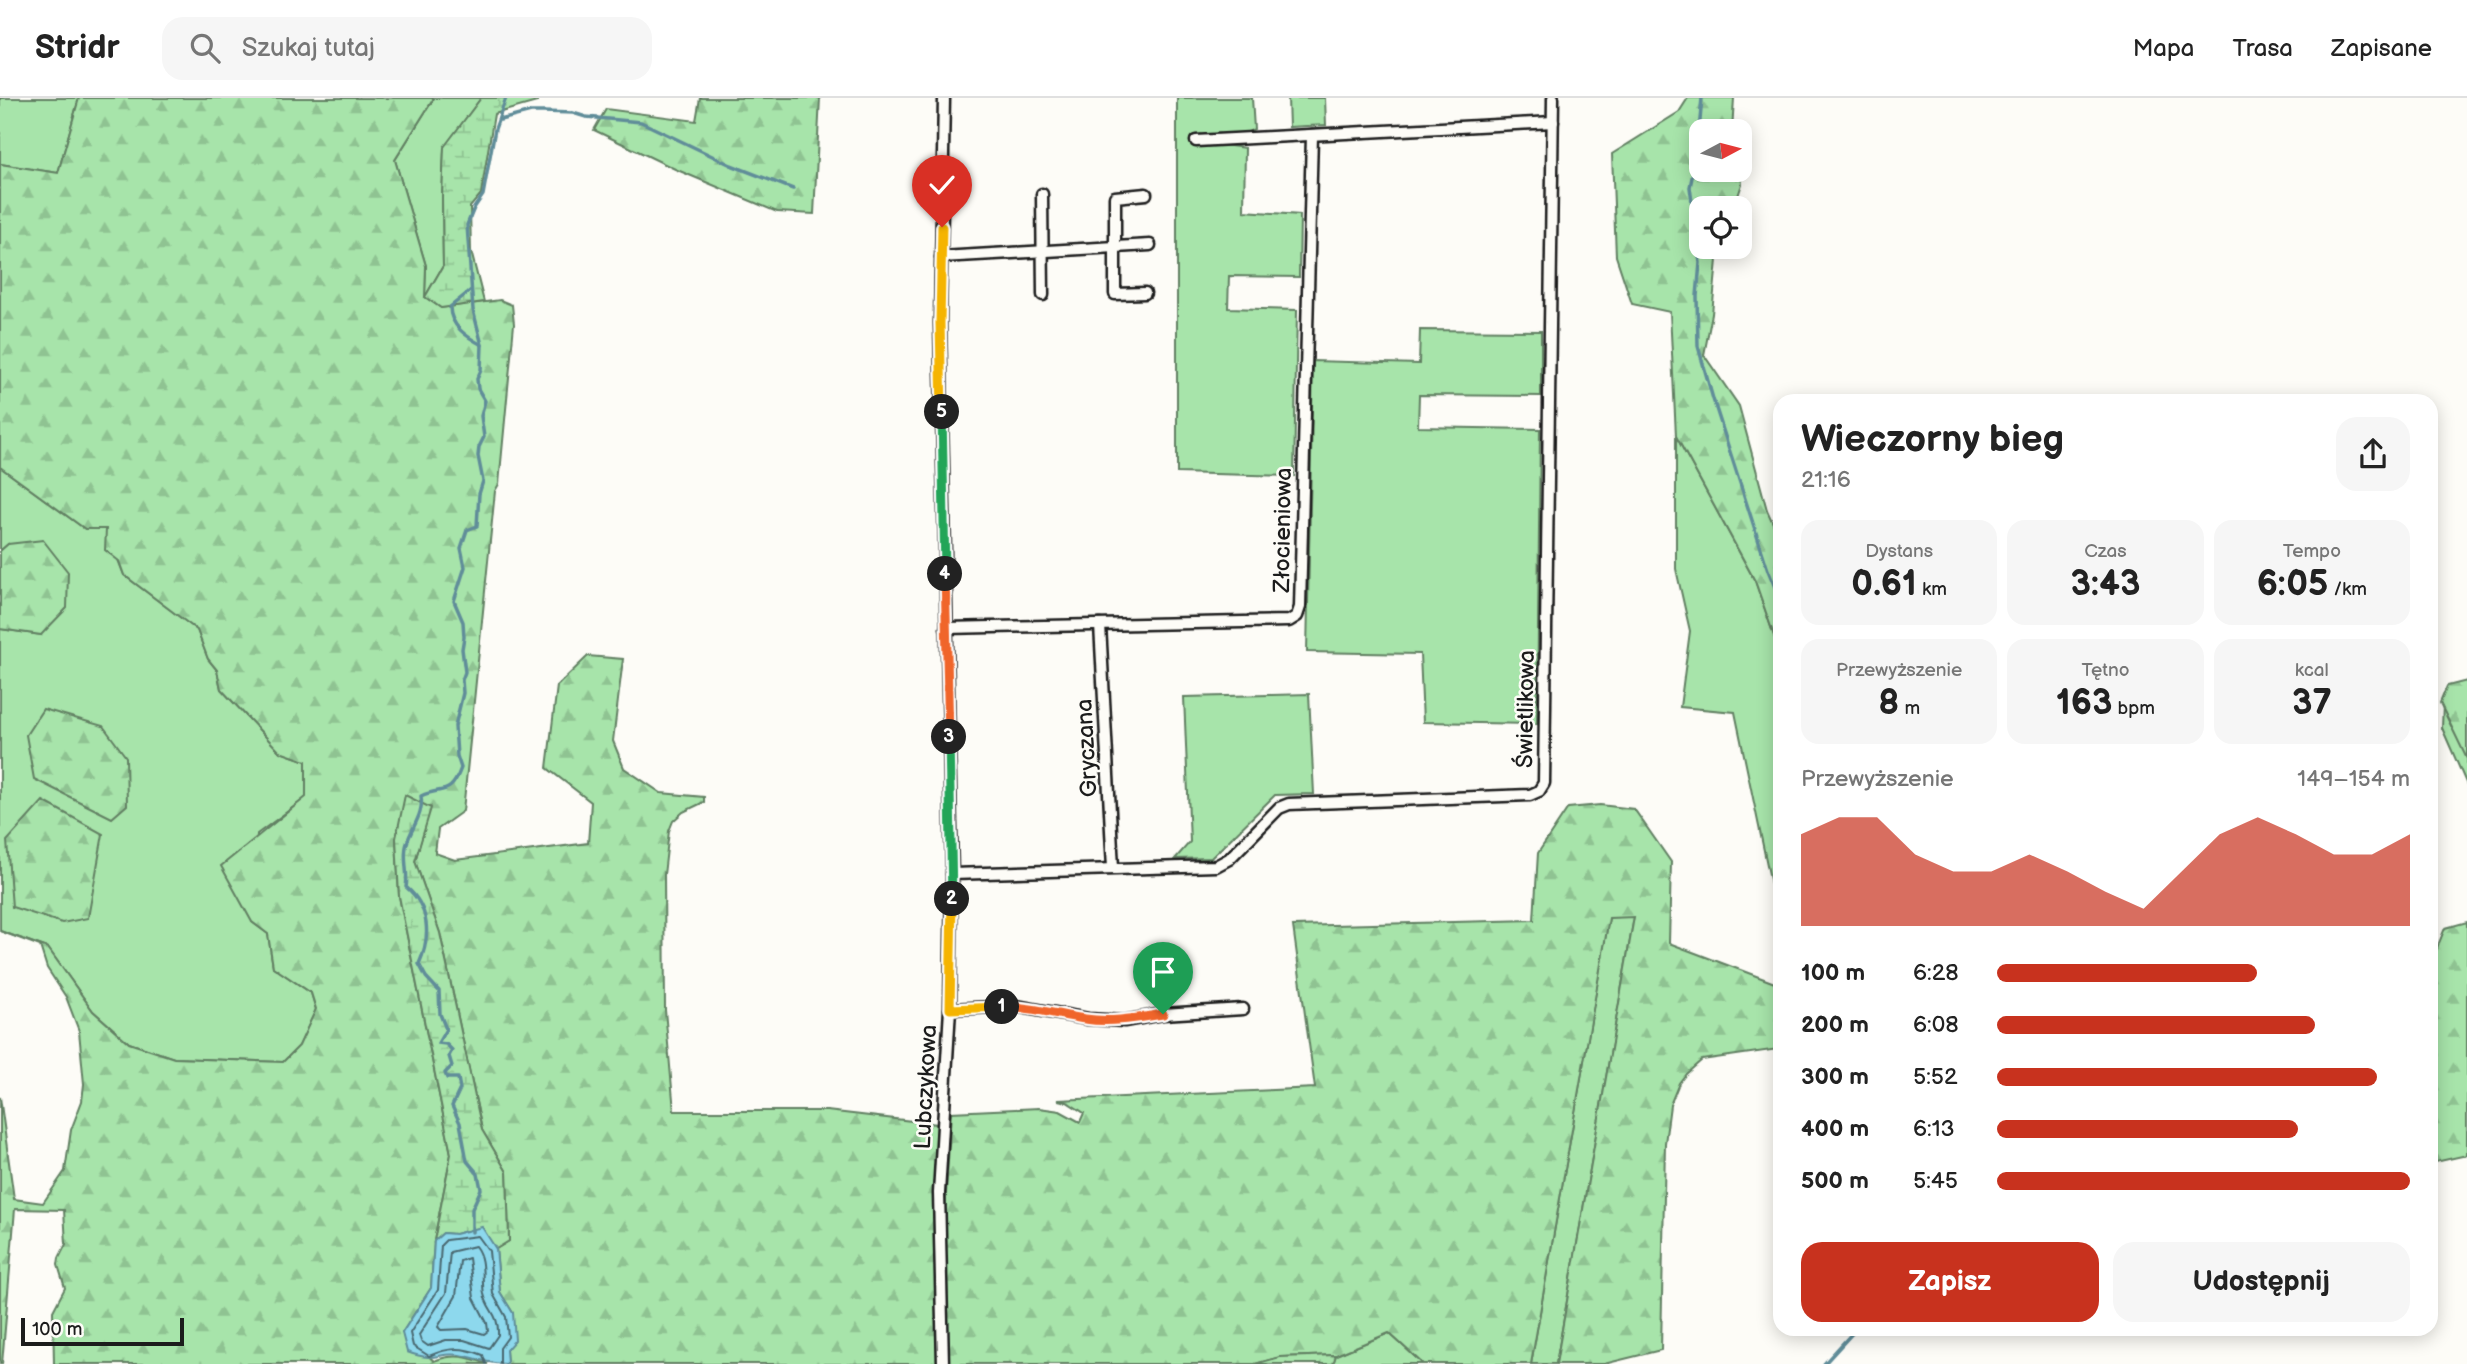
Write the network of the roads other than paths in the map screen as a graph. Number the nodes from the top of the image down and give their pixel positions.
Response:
1 (944, 98) edge
2 (1553, 98) edge
3 (1553, 122) junction
4 (1312, 135) junction
5 (1196, 141) dead end
6 (1042, 194) dead end
7 (1146, 194) dead end
8 (1115, 246) junction
9 (1150, 246) dead end
10 (1042, 250) junction
11 (941, 257) junction
12 (1145, 293) dead end
13 (1043, 295) dead end
14 (1100, 625) junction
15 (946, 628) junction
16 (1113, 869) junction
17 (953, 874) junction
18 (950, 1009) junction
19 (1243, 1009) dead end
20 (943, 1364) edge

1 - 11 street, Lubczykowa
2 - 3 street, Świetlikowa
3 - 4 street
3 - 16 street, Świetlikowa
4 - 5 street
4 - 14 street, Złocieniowa
6 - 10 street
7 - 8 street
8 - 9 street
8 - 10 street
8 - 12 street
10 - 11 street
10 - 13 street
11 - 15 street, Lubczykowa
14 - 15 street, Złocieniowa
14 - 16 street, Gryczana
15 - 17 street, Lubczykowa
16 - 17 street, Świetlikowa
17 - 18 street, Lubczykowa
18 - 19 street
18 - 20 street, Lubczykowa

